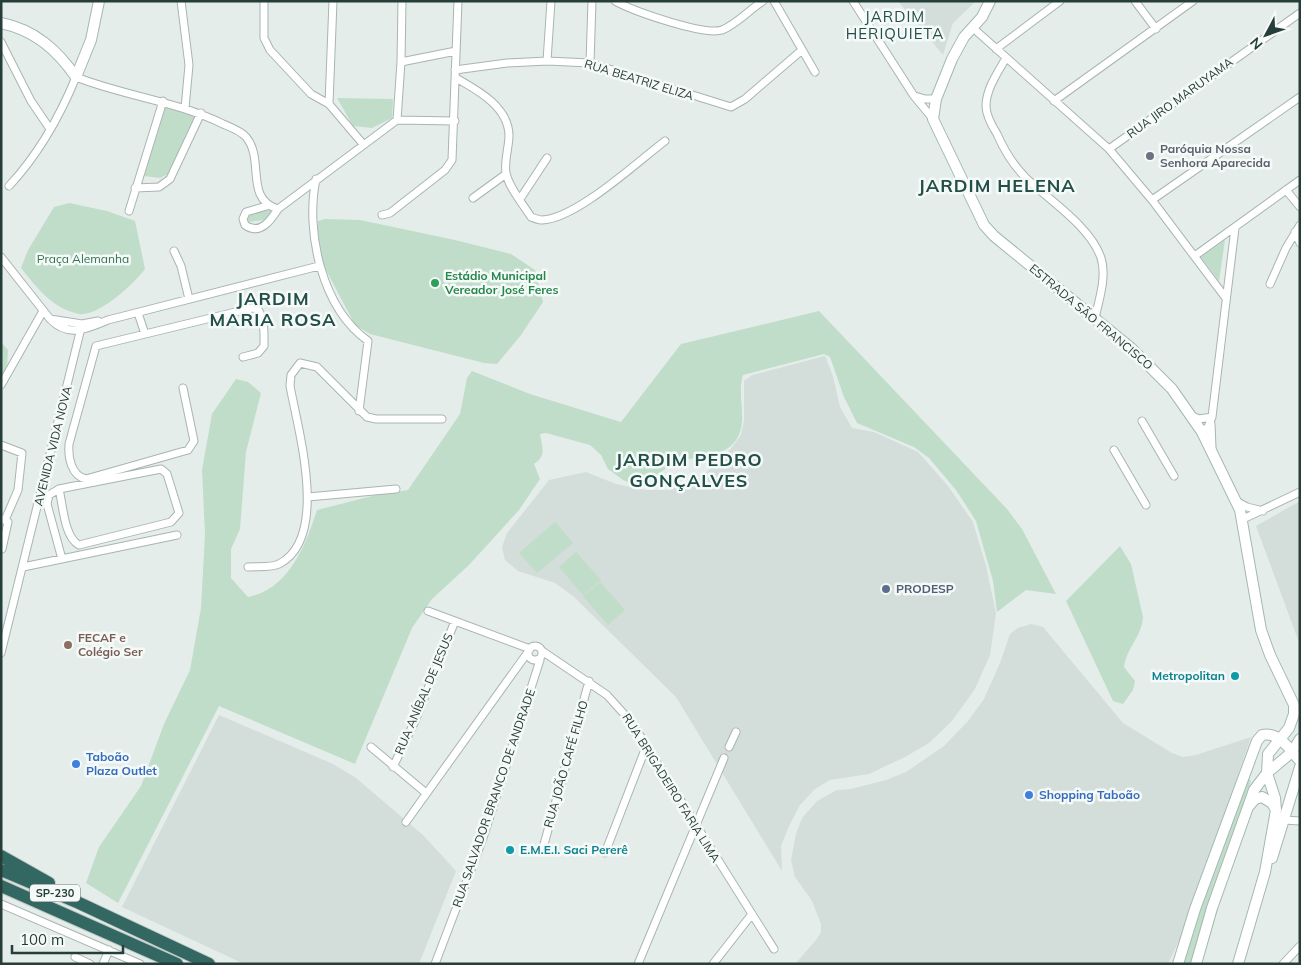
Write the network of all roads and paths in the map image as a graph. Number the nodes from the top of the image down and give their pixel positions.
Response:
1 (99, 1) edge
2 (181, 1) edge
3 (264, 1) edge
4 (333, 1) edge
5 (402, 1) edge
6 (458, 1) edge
7 (551, 1) edge
8 (593, 1) edge
9 (615, 1) edge
10 (762, 1) edge
11 (774, 1) edge
12 (853, 1) edge
13 (990, 1) edge
14 (1060, 1) edge
15 (1134, 1) edge
16 (1193, 1) edge
17 (1300, 13) edge
18 (1, 24) edge
19 (973, 28) junction
20 (1156, 28) junction
21 (1, 42) edge
22 (996, 49) junction
23 (802, 50) junction
24 (456, 51) junction
25 (1006, 58) junction
26 (547, 61) junction
27 (401, 62) junction
28 (590, 63) junction
29 (455, 70) junction
30 (815, 72) dead end
31 (76, 78) junction
32 (456, 78) junction
33 (914, 96) junction
34 (1300, 97) edge
35 (936, 98) junction
36 (163, 100) junction
37 (1054, 101) junction
38 (329, 104) junction
39 (184, 108) junction
40 (201, 113) junction
41 (933, 119) junction
42 (396, 120) junction
43 (455, 121) junction
44 (50, 129) junction
45 (665, 141) dead end
46 (363, 144) junction
47 (1109, 149) junction
48 (547, 158) dead end
49 (506, 174) junction
50 (316, 179) junction
51 (1300, 180) edge
52 (9, 186) dead end
53 (135, 188) junction
54 (1286, 190) junction
55 (473, 198) dead end
56 (520, 199) junction
57 (1152, 200) junction
58 (267, 206) junction
59 (1300, 207) edge
60 (278, 209) junction
61 (129, 211) dead end
62 (382, 215) dead end
63 (1300, 225) edge
64 (1234, 228) junction
65 (1295, 232) junction
66 (1300, 243) edge
67 (174, 251) dead end
68 (1196, 255) junction
69 (1, 257) edge
70 (319, 266) junction
71 (1270, 284) dead end
72 (1225, 297) junction
73 (189, 299) junction
74 (43, 311) junction
75 (138, 312) junction
76 (1095, 318) junction
77 (82, 328) junction
78 (145, 334) junction
79 (243, 357) dead end
80 (1, 385) edge
81 (182, 388) dead end
82 (359, 412) junction
83 (1192, 416) junction
84 (442, 418) dead end
85 (1142, 420) dead end
86 (1211, 420) junction
87 (1202, 432) junction
88 (1, 444) edge
89 (1114, 450) dead end
90 (1213, 453) junction
91 (1174, 476) dead end
92 (59, 489) junction
93 (396, 489) dead end
94 (1300, 492) edge
95 (308, 497) junction
96 (1236, 500) junction
97 (1146, 505) dead end
98 (1264, 511) junction
99 (3, 519) edge
100 (1241, 520) junction
101 (177, 535) dead end
102 (2, 549) edge
103 (62, 559) junction
104 (23, 567) junction
105 (248, 567) dead end
106 (428, 610) dead end
107 (455, 621) junction
108 (529, 650) junction
109 (542, 652) junction
110 (1, 653) edge
111 (540, 660) junction
112 (589, 681) junction
113 (1297, 709) edge
114 (736, 732) dead end
115 (1279, 738) junction
116 (1300, 739) edge
117 (371, 747) dead end
118 (646, 747) junction
119 (729, 747) dead end
120 (1292, 752) junction
121 (724, 758) dead end
122 (1300, 761) edge
123 (393, 767) junction
124 (1300, 767) edge
125 (1267, 773) junction
126 (426, 793) junction
127 (1247, 807) junction
128 (1276, 810) junction
129 (1284, 820) junction
130 (1300, 821) edge
131 (406, 822) dead end
132 (696, 825) junction
133 (543, 848) dead end
134 (605, 853) dead end
135 (1, 856) edge
136 (1, 870) edge
137 (1265, 872) junction
138 (1, 886) edge
139 (1, 904) edge
140 (752, 914) junction
141 (108, 916) junction
142 (1300, 946) edge
143 (774, 949) dead end
144 (109, 950) junction
145 (75, 957) dead end
146 (90, 964) edge
147 (103, 964) edge
148 (140, 964) edge
149 (177, 964) edge
150 (209, 964) edge
151 (435, 964) edge
152 (638, 964) edge
153 (713, 964) edge
154 (1178, 964) edge
155 (1196, 964) edge
156 (1238, 964) edge
157 (1283, 964) edge

1 - 31 main road
2 - 39 street
3 - 38 street
4 - 38 street
5 - 27 street
6 - 24 street
7 - 26 street
8 - 28 street
9 - 10 street
11 - 23 street
12 - 33 street
13 - 19 main road
14 - 22 street
15 - 20 street
16 - 20 street
17 - 47 street, RUA JIRO MARUYAMA
18 - 31 main road
19 - 22 street
19 - 35 main road
20 - 37 street
21 - 44 street
22 - 25 street
23 - 28 street, RUA BEATRIZ ELIZA
23 - 30 street
24 - 27 street
24 - 29 street
25 - 37 street
25 - 76 street
26 - 28 street, RUA BEATRIZ ELIZA
26 - 29 street, RUA BEATRIZ ELIZA
27 - 42 street
29 - 32 street
31 - 36 street
31 - 44 street
32 - 43 street
32 - 49 street
33 - 35 street
33 - 41 street
34 - 57 street
35 - 41 main road
36 - 39 street
36 - 53 street
37 - 47 street
38 - 46 street
39 - 40 street
40 - 53 street
40 - 58 street
41 - 76 main road, ESTRADA SÃO FRANCISCO
42 - 43 street
42 - 46 street
43 - 62 street
44 - 52 street
45 - 56 street
46 - 50 street
47 - 57 street
48 - 56 street
49 - 55 street
49 - 56 street
50 - 60 street
50 - 70 street
51 - 54 street
53 - 61 street
54 - 59 street
54 - 64 street
57 - 68 street
58 - 60 street
58 - 60 street
63 - 65 street
64 - 68 street
64 - 72 street
65 - 66 street
65 - 71 street
67 - 73 street
68 - 72 street
69 - 74 street
70 - 73 street
70 - 82 street
72 - 86 street
73 - 75 street
74 - 77 street
74 - 80 street
75 - 77 street
75 - 78 street
76 - 83 main road, ESTRADA SÃO FRANCISCO
77 - 104 street, AVENIDA VIDA NOVA
78 - 79 street
78 - 81 street
82 - 84 street
82 - 95 street
83 - 86 street
83 - 87 main road, ESTRADA SÃO FRANCISCO
85 - 91 street
86 - 87 street
86 - 90 street
87 - 90 main road, ESTRADA SÃO FRANCISCO
88 - 99 street
89 - 97 street
90 - 96 main road, ESTRADA SÃO FRANCISCO
92 - 92 street
92 - 103 street
93 - 95 street
94 - 98 street
95 - 105 street
96 - 98 street
96 - 100 main road, ESTRADA SÃO FRANCISCO
98 - 100 street
99 - 102 street
100 - 113 main road, ESTRADA SÃO FRANCISCO
101 - 103 street
103 - 104 street
104 - 110 street, AVENIDA VIDA NOVA
106 - 107 street
107 - 108 street
107 - 123 street, RUA ANÍBAL DE JESUS
108 - 109 street, RUA BRIGADEIRO FARIA LIMA
108 - 111 street
108 - 126 street
109 - 111 street, RUA SALVADOR BRANCO DE ANDRADE
109 - 112 street, RUA BRIGADEIRO FARIA LIMA
111 - 151 street, RUA SALVADOR BRANCO DE ANDRADE
112 - 118 street, RUA BRIGADEIRO FARIA LIMA
112 - 133 street, RUA JOÃO CAFÉ FILHO
113 - 115 main road, ESTRADA SÃO FRANCISCO
114 - 119 street
115 - 120 main road
115 - 125 main road, ESTRADA SÃO FRANCISCO
115 - 154 main road
116 - 120 main road
117 - 123 street
118 - 132 street, RUA BRIGADEIRO FARIA LIMA
118 - 134 street
120 - 122 main road
120 - 125 main road
121 - 132 street
123 - 126 street
124 - 129 main road, ESTRADA SÃO FRANCISCO
125 - 127 main road
125 - 128 main road, ESTRADA SÃO FRANCISCO
126 - 131 street
127 - 128 main road
127 - 155 main road
128 - 129 main road
128 - 137 main road, ESTRADA SÃO FRANCISCO
129 - 130 street
129 - 137 main road, ESTRADA SÃO FRANCISCO
132 - 140 street, RUA BRIGADEIRO FARIA LIMA
132 - 152 street
135 - 141 highway
136 - 141 highway, SP-230
137 - 156 main road, ESTRADA SÃO FRANCISCO
138 - 149 highway, SP-230
139 - 144 street
140 - 143 street, RUA BRIGADEIRO FARIA LIMA
140 - 153 street
141 - 150 highway, SP-230
142 - 157 street
144 - 147 street
144 - 148 street
145 - 146 street

